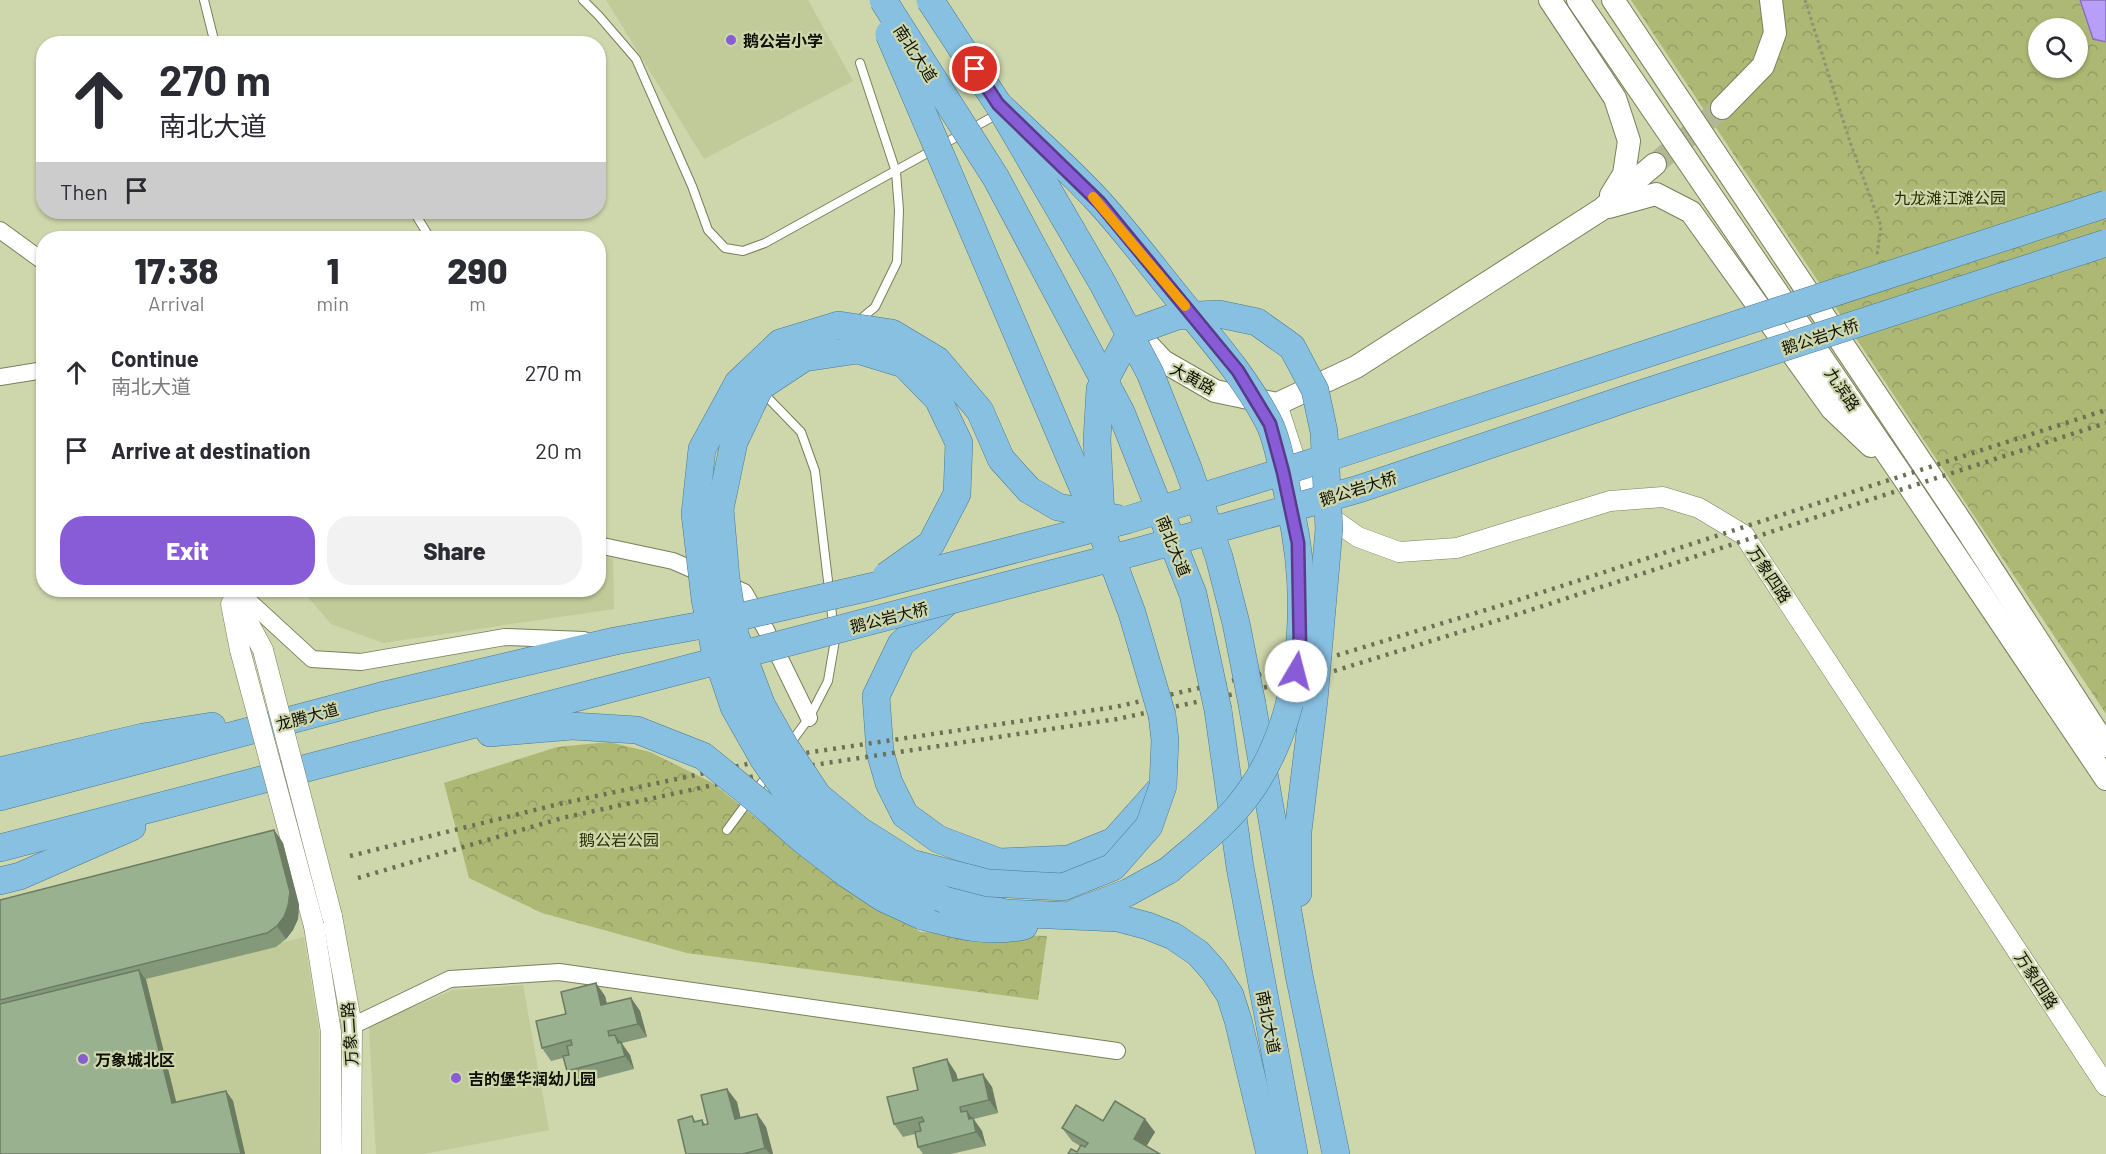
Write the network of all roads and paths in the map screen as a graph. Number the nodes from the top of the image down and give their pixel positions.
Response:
1 (204, 0) edge
2 (583, 0) edge
3 (874, 0) edge
4 (883, 0) edge
5 (928, 0) edge
6 (1550, 0) edge
7 (1578, 0) edge
8 (1612, 0) edge
9 (1771, 0) edge
10 (1805, 0) edge
11 (213, 36) edge
12 (860, 63) dead end
13 (1722, 108) tunnel mouth
14 (997, 109) junction
15 (1655, 164) tunnel mouth
16 (896, 172) junction
17 (2106, 204) edge
18 (1602, 209) junction
19 (0, 230) edge
20 (2106, 243) edge
21 (36, 256) edge
22 (1876, 262) dead end
23 (837, 337) dead end
24 (815, 342) dead end
25 (36, 371) edge
26 (0, 377) edge
27 (1277, 404) junction
28 (1931, 476) junction
29 (1907, 483) junction
30 (1127, 520) junction
31 (1101, 530) junction
32 (606, 547) edge
33 (870, 587) junction
34 (231, 597) edge
35 (234, 597) edge
36 (245, 597) edge
37 (947, 602) junction
38 (615, 641) junction
39 (381, 696) junction
40 (809, 718) junction
41 (405, 741) junction
42 (2106, 746) edge
43 (782, 755) dead end
44 (775, 765) dead end
45 (0, 771) edge
46 (2106, 779) edge
47 (1163, 786) junction
48 (205, 795) junction
49 (0, 797) edge
50 (727, 830) dead end
51 (0, 848) edge
52 (0, 882) edge
53 (1062, 917) junction
54 (1299, 975) junction
55 (352, 1026) junction
56 (1117, 1051) dead end
57 (2106, 1086) edge
58 (331, 1154) edge
59 (351, 1154) edge
60 (1270, 1154) edge
61 (1294, 1154) edge
62 (1336, 1154) edge

1 - 11 lane
2 - 16 lane
3 - 31 highway, bridge
4 - 61 highway, 南北大道, bridge
5 - 14 highway, bridge
6 - 18 main road
7 - 29 main road, 九滨路
8 - 28 main road, 九滨路
9 - 13 main road
10 - 22 path
12 - 16 lane
14 - 16 lane
14 - 27 main road, 大黄路
14 - 53 highway, bridge
14 - 54 highway, bridge
15 - 18 main road
16 - 23 lane
17 - 30 highway, 鹅公岩大桥, bridge
18 - 27 main road
18 - 29 main road
19 - 21 street
20 - 37 highway, 鹅公岩大桥, bridge
24 - 40 lane
25 - 26 street
27 - 57 street, 万象四路
28 - 29 main road
28 - 42 main road, 九滨路
29 - 46 main road, 九滨路
30 - 33 highway, 鹅公岩大桥, bridge
30 - 53 highway, bridge
31 - 47 highway, bridge
31 - 54 highway, bridge
32 - 40 street
33 - 38 highway, 鹅公岩大桥, bridge
33 - 47 highway, bridge
34 - 58 street, 万象二路, bridge
35 - 55 street, 万象二路, bridge
36 - 38 street
37 - 41 highway, 鹅公岩大桥, bridge
37 - 47 highway, bridge
38 - 39 highway, 龙腾大道
39 - 45 highway
39 - 49 highway, 龙腾大道
40 - 43 lane
41 - 48 highway
41 - 53 highway, bridge
44 - 50 lane
48 - 51 highway
48 - 52 highway
53 - 60 highway
54 - 62 highway
55 - 56 street
55 - 59 street, 万象二路

